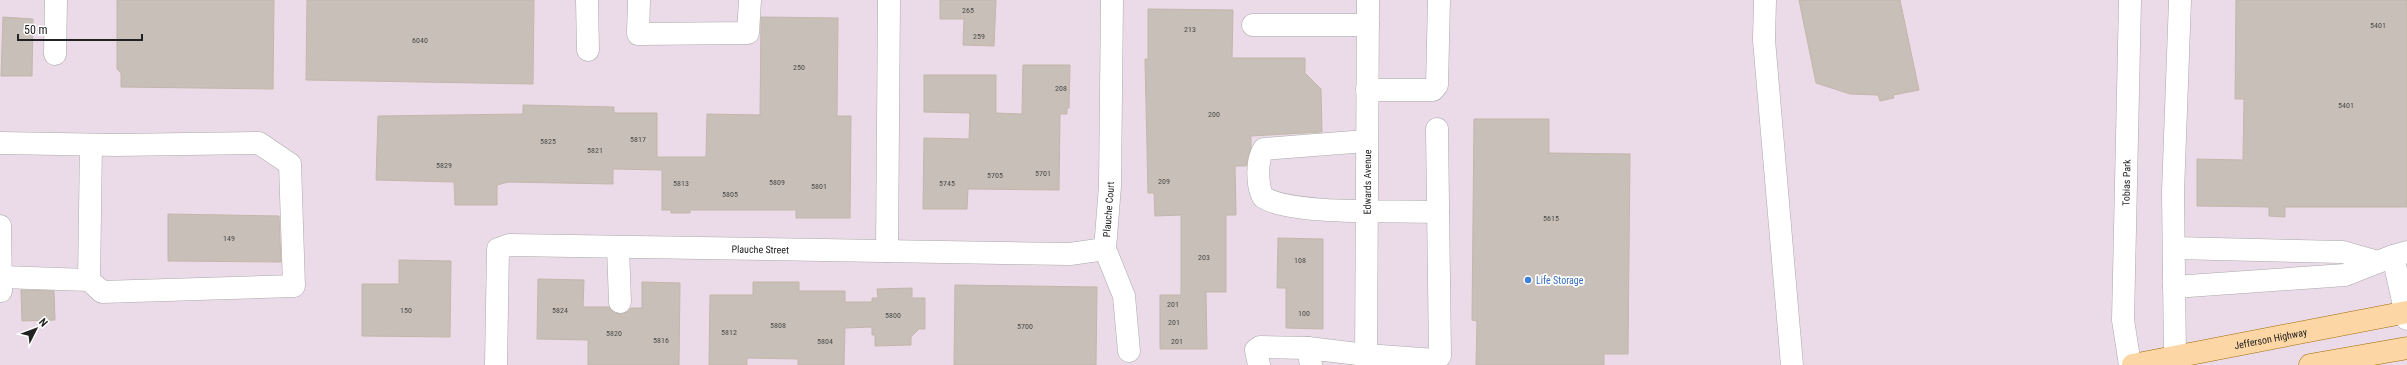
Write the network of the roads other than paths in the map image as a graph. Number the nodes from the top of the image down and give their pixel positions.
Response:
1 (56, 0) edge
2 (587, 0) edge
3 (639, 0) edge
4 (750, 0) edge
5 (889, 0) edge
6 (1112, 0) edge
7 (1368, 0) edge
8 (1439, 0) edge
9 (1765, 0) edge
10 (2130, 0) edge
11 (2180, 0) edge
12 (1253, 24) dead end
13 (1368, 25) junction
14 (588, 50) dead end
15 (56, 54) dead end
16 (1367, 90) junction
17 (1437, 130) dead end
18 (1366, 141) junction
19 (0, 144) edge
20 (91, 145) junction
21 (1365, 210) junction
22 (1438, 212) junction
23 (0, 226) edge
24 (618, 247) junction
25 (2174, 248) junction
26 (1105, 249) junction
27 (887, 251) junction
28 (2393, 257) edge
29 (89, 280) junction
30 (0, 284) edge
31 (2174, 287) junction
32 (620, 302) dead end
33 (2407, 315) edge
34 (2407, 348) edge
35 (1129, 351) dead end
36 (1310, 356) edge
37 (2175, 357) junction
38 (1366, 360) edge
39 (2347, 361) edge
40 (496, 365) edge
41 (1259, 365) edge
42 (1792, 365) edge
43 (2130, 365) edge
44 (2133, 365) edge
45 (2310, 365) edge

1 - 15 street
2 - 14 street
3 - 4 street
5 - 27 street
6 - 26 street, Plauche Court
7 - 13 street, Edwards Avenue
8 - 16 street
9 - 42 street
10 - 43 street, Tobias Park
11 - 25 street
12 - 13 street
13 - 16 street, Edwards Avenue
16 - 18 street, Edwards Avenue
17 - 22 street
18 - 21 street, Edwards Avenue
18 - 21 street
19 - 20 street
20 - 29 street
20 - 29 street
21 - 22 street
21 - 38 street, Edwards Avenue
22 - 38 street
23 - 30 street
24 - 27 street, Plauche Street
24 - 32 street
24 - 40 street, Plauche Street
25 - 28 street
25 - 31 street
26 - 27 street, Plauche Court
26 - 35 street
28 - 31 street
28 - 33 street
29 - 30 street
31 - 37 street
33 - 37 main road, Jefferson Highway
34 - 39 main road
36 - 38 street
36 - 41 street
37 - 44 main road, Jefferson Highway
39 - 45 main road

